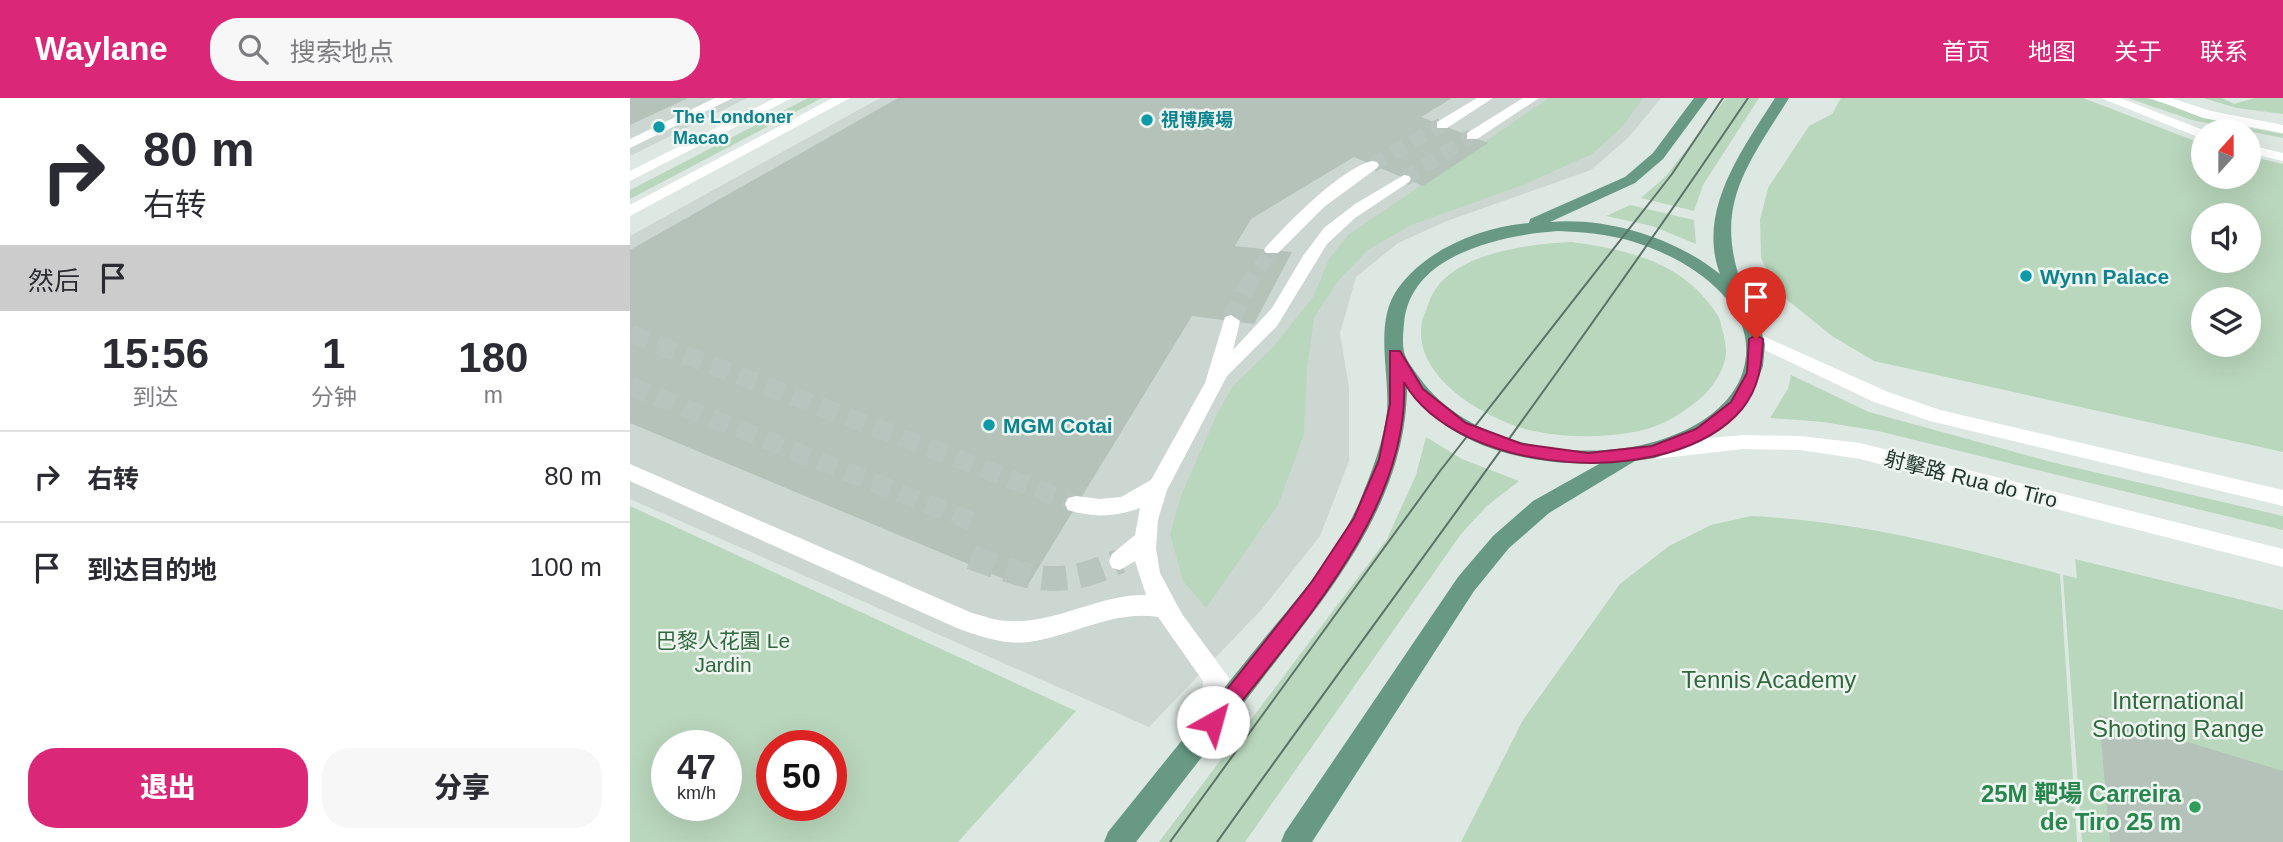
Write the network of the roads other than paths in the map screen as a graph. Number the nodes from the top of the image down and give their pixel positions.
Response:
1 (726, 98) edge
2 (785, 98) edge
3 (843, 98) edge
4 (1486, 98) edge
5 (1532, 98) edge
6 (1701, 98) edge
7 (1782, 98) edge
8 (2108, 98) edge
9 (2158, 98) edge
10 (2176, 123) junction
11 (1442, 125) tunnel mouth
12 (2191, 127) edge
13 (2282, 129) edge
14 (2191, 130) edge
15 (1472, 136) tunnel mouth
16 (2261, 141) edge
17 (630, 145) edge
18 (2283, 145) edge
19 (2261, 152) edge
20 (2283, 157) edge
21 (1372, 165) tunnel mouth
22 (1354, 176) junction
23 (630, 177) edge
24 (1404, 179) tunnel mouth
25 (630, 211) edge
26 (1487, 236) junction
27 (1272, 250) tunnel mouth
28 (1310, 256) junction
29 (1749, 320) junction
30 (1231, 321) tunnel mouth
31 (1756, 339) junction
32 (1395, 354) junction
33 (1219, 373) junction
34 (1644, 453) junction
35 (630, 472) edge
36 (1161, 483) junction
37 (2283, 498) edge
38 (1076, 504) tunnel mouth
39 (1142, 541) junction
40 (2283, 558) edge
41 (1120, 561) tunnel mouth
42 (1163, 608) junction
43 (1213, 722) junction
44 (1118, 842) edge
45 (1295, 842) edge

1 - 17 street
2 - 23 street
3 - 25 street
4 - 11 street
5 - 15 street
6 - 26 main road
7 - 29 main road
8 - 10 street
9 - 13 street
10 - 12 street
10 - 14 street
16 - 18 street
19 - 20 street
21 - 22 street
22 - 27 street
22 - 28 street
24 - 28 street
26 - 29 main road
26 - 32 main road
28 - 33 street
29 - 31 main road
30 - 33 street
31 - 34 main road
31 - 37 street
32 - 34 main road
32 - 43 main road
33 - 36 street
34 - 40 street, 射擊路 Rua do Tiro
34 - 45 main road
35 - 42 street
36 - 38 street
36 - 39 street
39 - 41 street
39 - 42 street
42 - 43 street
43 - 44 main road

